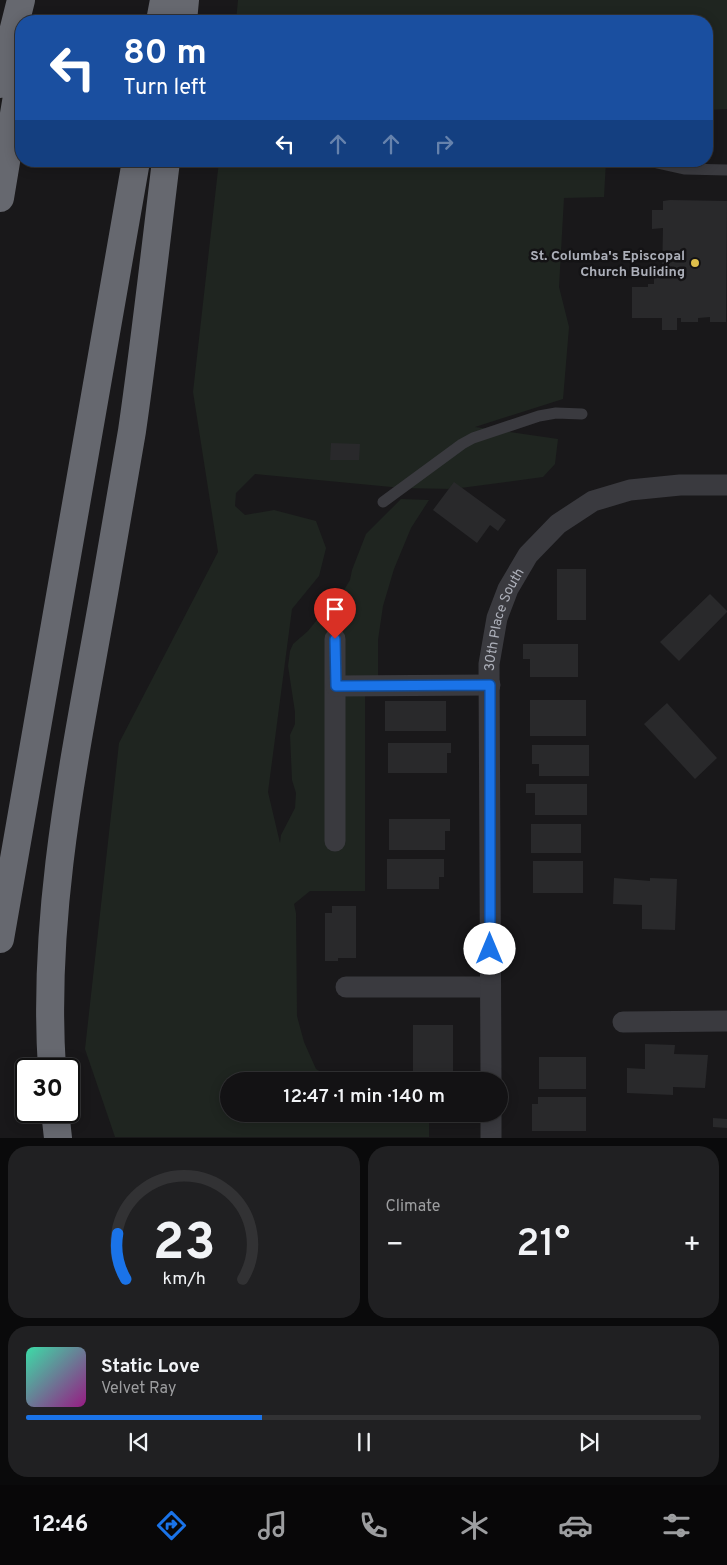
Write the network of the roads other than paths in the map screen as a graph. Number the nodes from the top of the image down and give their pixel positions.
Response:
1 (21, 0) edge
2 (34, 0) edge
3 (164, 0) edge
4 (185, 0) edge
5 (17, 15) edge
6 (31, 15) edge
7 (161, 15) edge
8 (184, 15) edge
9 (15, 24) edge
10 (0, 84) edge
11 (15, 108) edge
12 (135, 167) edge
13 (165, 167) edge
14 (675, 167) edge
15 (727, 170) edge
16 (0, 198) edge
17 (582, 414) dead end
18 (727, 485) edge
19 (383, 502) dead end
20 (335, 639) dead end
21 (490, 685) junction
22 (336, 686) junction
23 (335, 841) dead end
24 (0, 939) edge
25 (490, 986) junction
26 (346, 987) dead end
27 (727, 1021) edge
28 (623, 1022) dead end
29 (52, 1058) edge
30 (491, 1072) edge
31 (491, 1122) edge
32 (56, 1123) edge
33 (58, 1138) edge
34 (491, 1138) edge

1 - 5 highway
2 - 6 highway
3 - 7 highway
4 - 8 highway
9 - 10 highway
11 - 16 highway
12 - 24 highway
13 - 29 highway
14 - 15 lane
17 - 19 lane
18 - 21 street, 30th Place South
20 - 22 street
21 - 22 street
21 - 25 street, 30th Place South
22 - 23 street
25 - 26 street
25 - 30 street, 30th Place South
27 - 28 street
31 - 34 street
32 - 33 highway

